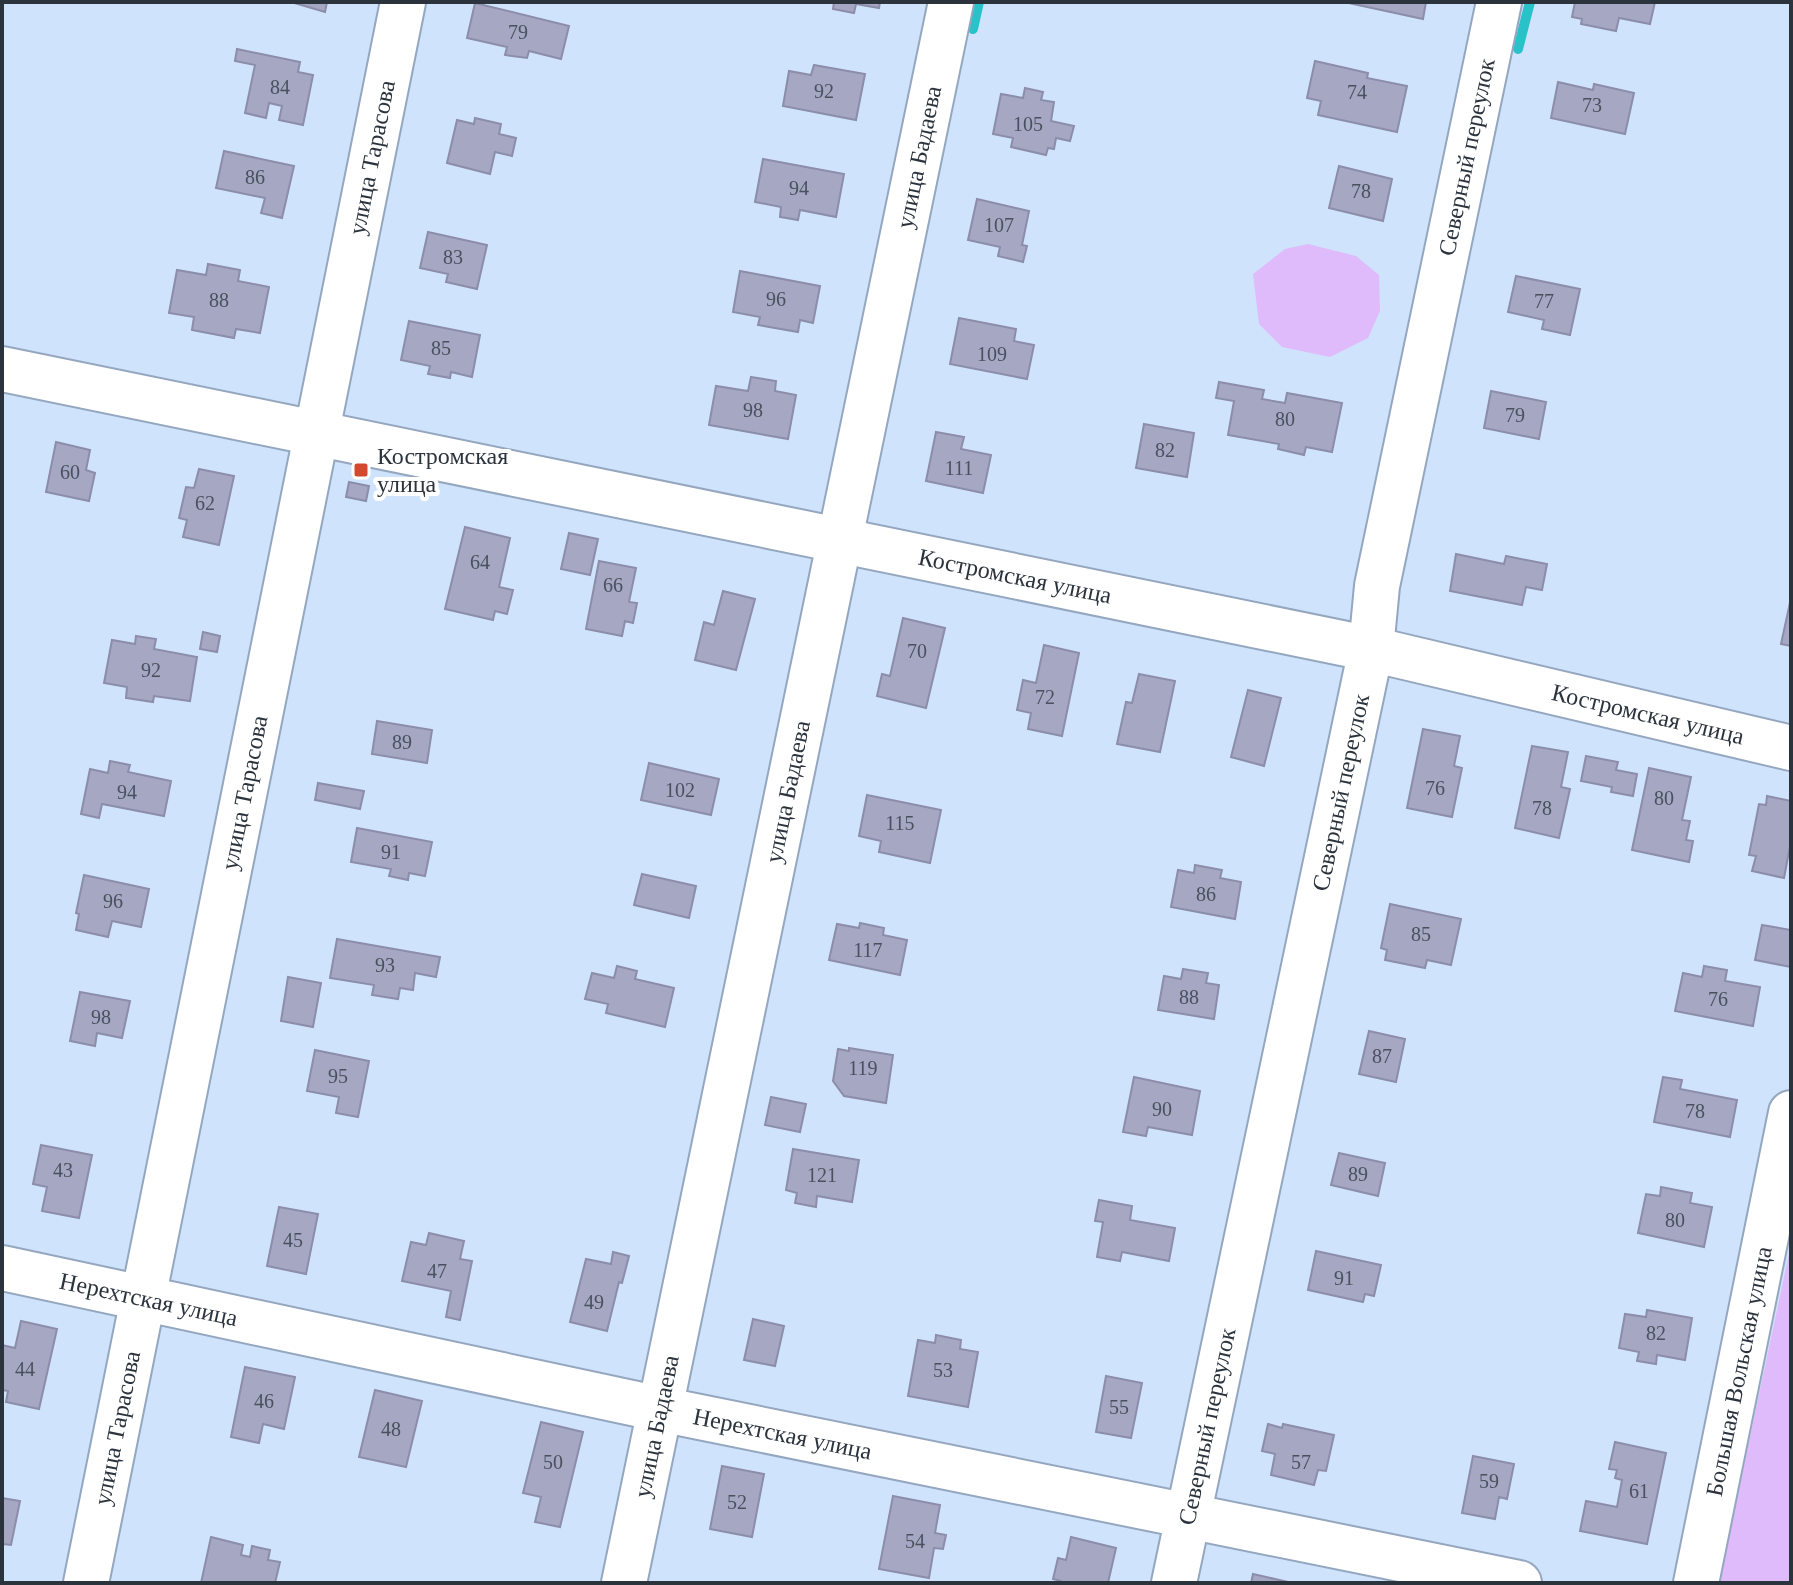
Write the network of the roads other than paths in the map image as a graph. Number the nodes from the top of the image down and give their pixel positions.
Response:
1 (403, 2) edge
2 (951, 2) edge
3 (1499, 2) edge
4 (2, 369) edge
5 (315, 434) junction
6 (839, 541) junction
7 (1371, 649) junction
8 (1791, 748) edge
9 (1791, 1113) edge
10 (2, 1268) edge
11 (144, 1298) junction
12 (660, 1409) junction
13 (1188, 1517) junction
14 (86, 1583) edge
15 (624, 1583) edge
16 (1174, 1583) edge
17 (1519, 1583) edge
18 (1696, 1583) edge

1 - 5 street, улица Тарасова
2 - 6 street, улица Бадаева
3 - 7 street, Северный переулок
4 - 5 street, Костромская улица
5 - 6 street, Костромская улица
5 - 11 street, улица Тарасова
6 - 7 street, Костромская улица
6 - 12 street, улица Бадаева
7 - 8 street, Костромская улица
7 - 13 street, Северный переулок
9 - 18 street, Большая Вольская улица
10 - 11 street, Нерехтская улица
11 - 12 street, Нерехтская улица
11 - 14 street, улица Тарасова
12 - 13 street, Нерехтская улица
12 - 15 street, улица Бадаева
13 - 16 street, Северный переулок
13 - 17 street, Нерехтская улица

